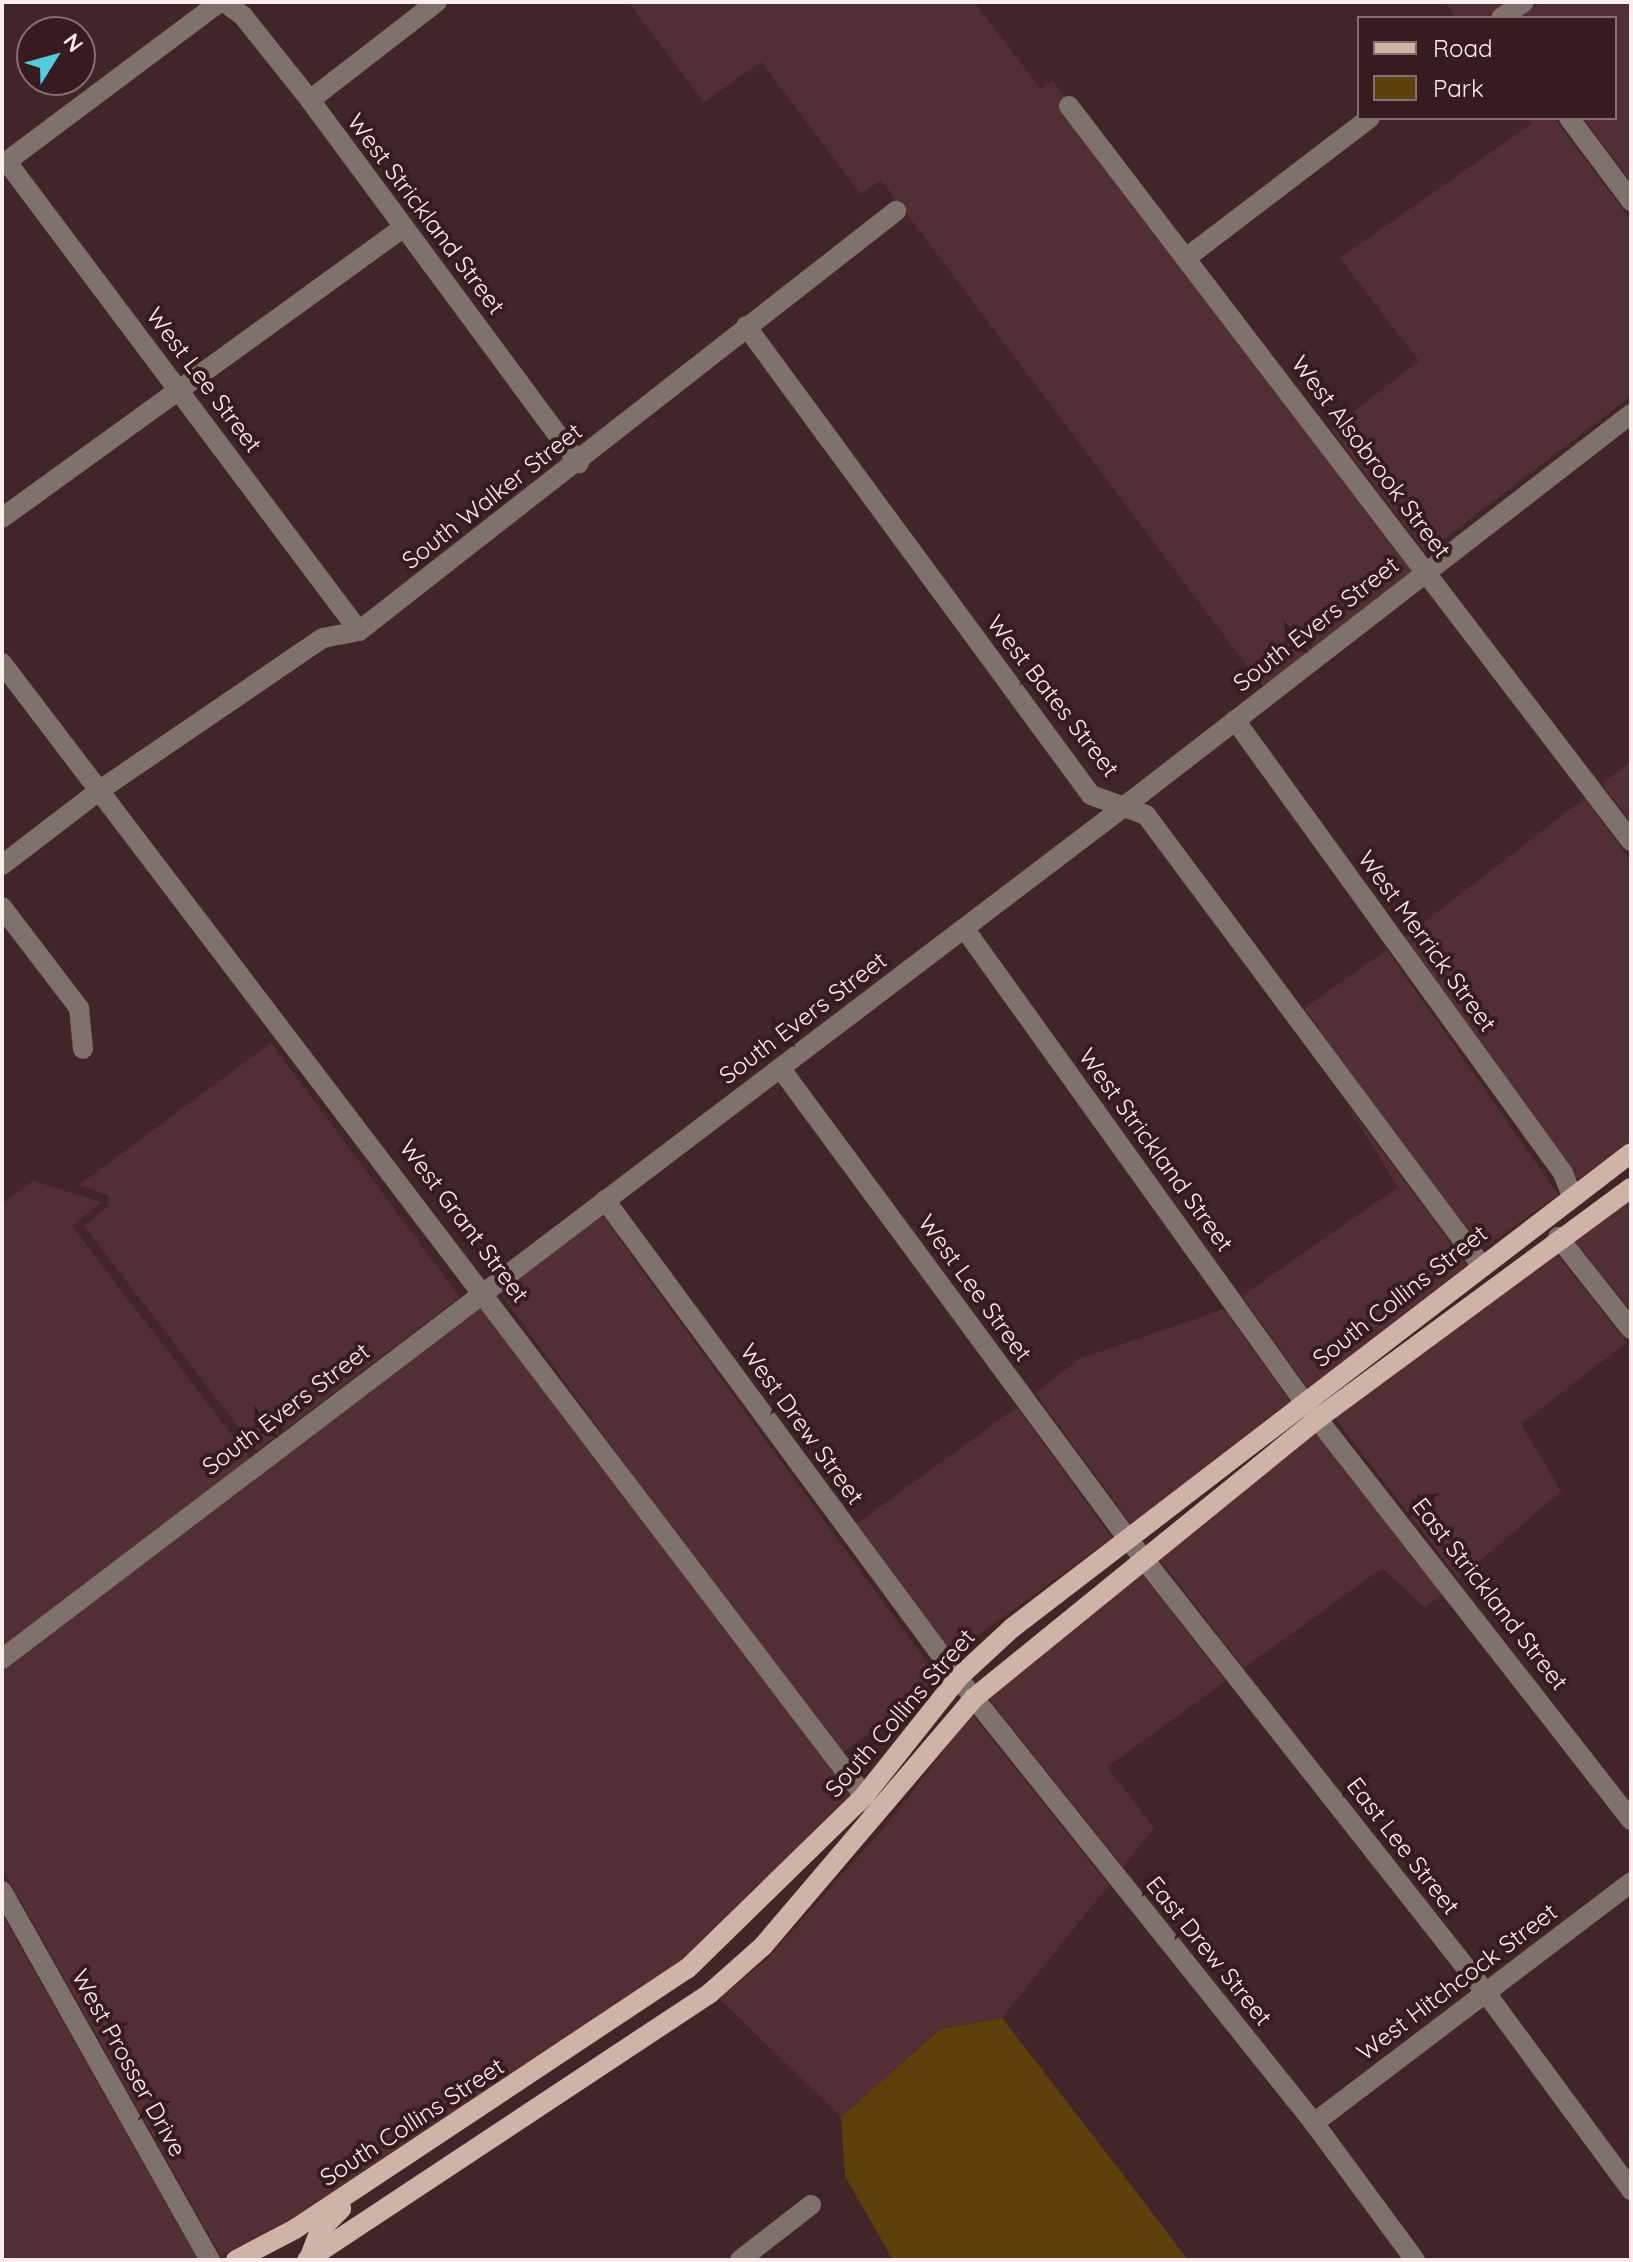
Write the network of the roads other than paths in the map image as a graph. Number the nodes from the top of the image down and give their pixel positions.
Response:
1 (222, 2) edge
2 (437, 2) edge
3 (1524, 2) edge
4 (1504, 16) edge
5 (310, 100) junction
6 (1069, 106) dead end
7 (1367, 120) edge
8 (1570, 120) edge
9 (4, 163) edge
10 (1631, 201) edge
11 (896, 211) dead end
12 (404, 227) junction
13 (1186, 258) junction
14 (746, 326) junction
15 (178, 388) junction
16 (1631, 414) edge
17 (579, 463) junction
18 (2, 518) edge
19 (1426, 572) junction
20 (359, 631) junction
21 (2, 663) edge
22 (1235, 720) junction
23 (100, 790) junction
24 (1121, 809) junction
25 (1631, 841) edge
26 (2, 865) edge
27 (2, 907) edge
28 (964, 928) junction
29 (83, 1049) dead end
30 (781, 1069) junction
31 (1631, 1153) edge
32 (1631, 1188) edge
33 (1572, 1197) junction
34 (605, 1200) junction
35 (1558, 1237) junction
36 (1482, 1266) junction
37 (485, 1291) junction
38 (1631, 1329) edge
39 (1312, 1410) junction
40 (1128, 1539) junction
41 (1145, 1560) junction
42 (2, 1659) edge
43 (958, 1678) junction
44 (974, 1698) junction
45 (865, 1795) junction
46 (879, 1815) junction
47 (1631, 1820) edge
48 (1631, 1882) edge
49 (2, 1891) edge
50 (763, 1946) junction
51 (1486, 1993) junction
52 (1314, 2123) junction
53 (446, 2130) junction
54 (1631, 2190) edge
55 (811, 2205) dead end
56 (295, 2229) junction
57 (210, 2260) edge
58 (236, 2260) edge
59 (308, 2260) edge
60 (740, 2260) edge
61 (1415, 2260) edge

1 - 5 street, West Strickland Street
1 - 9 street
2 - 5 street
3 - 4 street
5 - 12 street, West Strickland Street
6 - 13 street, West Alsobrook Street
7 - 13 street
8 - 10 street
9 - 15 street, West Lee Street
11 - 14 street, South Walker Street
12 - 15 street
12 - 17 street, West Strickland Street
13 - 19 street, West Alsobrook Street
14 - 17 street, South Walker Street
14 - 24 street, West Bates Street
15 - 18 street
15 - 20 street, West Lee Street
16 - 19 street, South Evers Street
17 - 20 street, South Walker Street
19 - 22 street, South Evers Street
19 - 25 street, West Alsobrook Street
20 - 23 street, South Walker Street
21 - 23 street, West Grant Street
22 - 24 street, South Evers Street
22 - 33 street, West Merrick Street
23 - 26 street, South Walker Street
23 - 37 street, West Grant Street
24 - 28 street, South Evers Street
24 - 36 street, West Bates Street
27 - 29 street
28 - 30 street, South Evers Street
28 - 39 street, West Strickland Street
30 - 34 street, South Evers Street
30 - 40 street, West Lee Street
31 - 33 main road, South Collins Street
32 - 35 main road, South Collins Street
33 - 36 main road, South Collins Street
34 - 37 street, South Evers Street
34 - 43 street, West Drew Street
35 - 38 street
35 - 39 main road, South Collins Street
36 - 39 main road, South Collins Street
37 - 42 street, South Evers Street
37 - 45 street, West Grant Street
39 - 40 main road, South Collins Street
39 - 41 main road, South Collins Street
39 - 47 street, East Strickland Street
40 - 41 street, East Lee Street
40 - 43 main road, South Collins Street
41 - 44 main road, South Collins Street
41 - 51 street, East Lee Street
43 - 44 street, East Drew Street
43 - 45 main road, South Collins Street
44 - 46 main road, South Collins Street
44 - 52 street, East Drew Street
45 - 46 street, West Grant Street
45 - 50 main road
45 - 53 main road, South Collins Street
46 - 50 main road, South Collins Street
48 - 51 street, West Hitchcock Street
49 - 57 street, West Prosser Drive
50 - 59 main road, South Collins Street
51 - 52 street, West Hitchcock Street
51 - 54 street, East Lee Street
52 - 61 street, East Drew Street
53 - 56 main road, South Collins Street
53 - 59 main road
55 - 60 street
56 - 58 main road, South Collins Street
56 - 59 street

